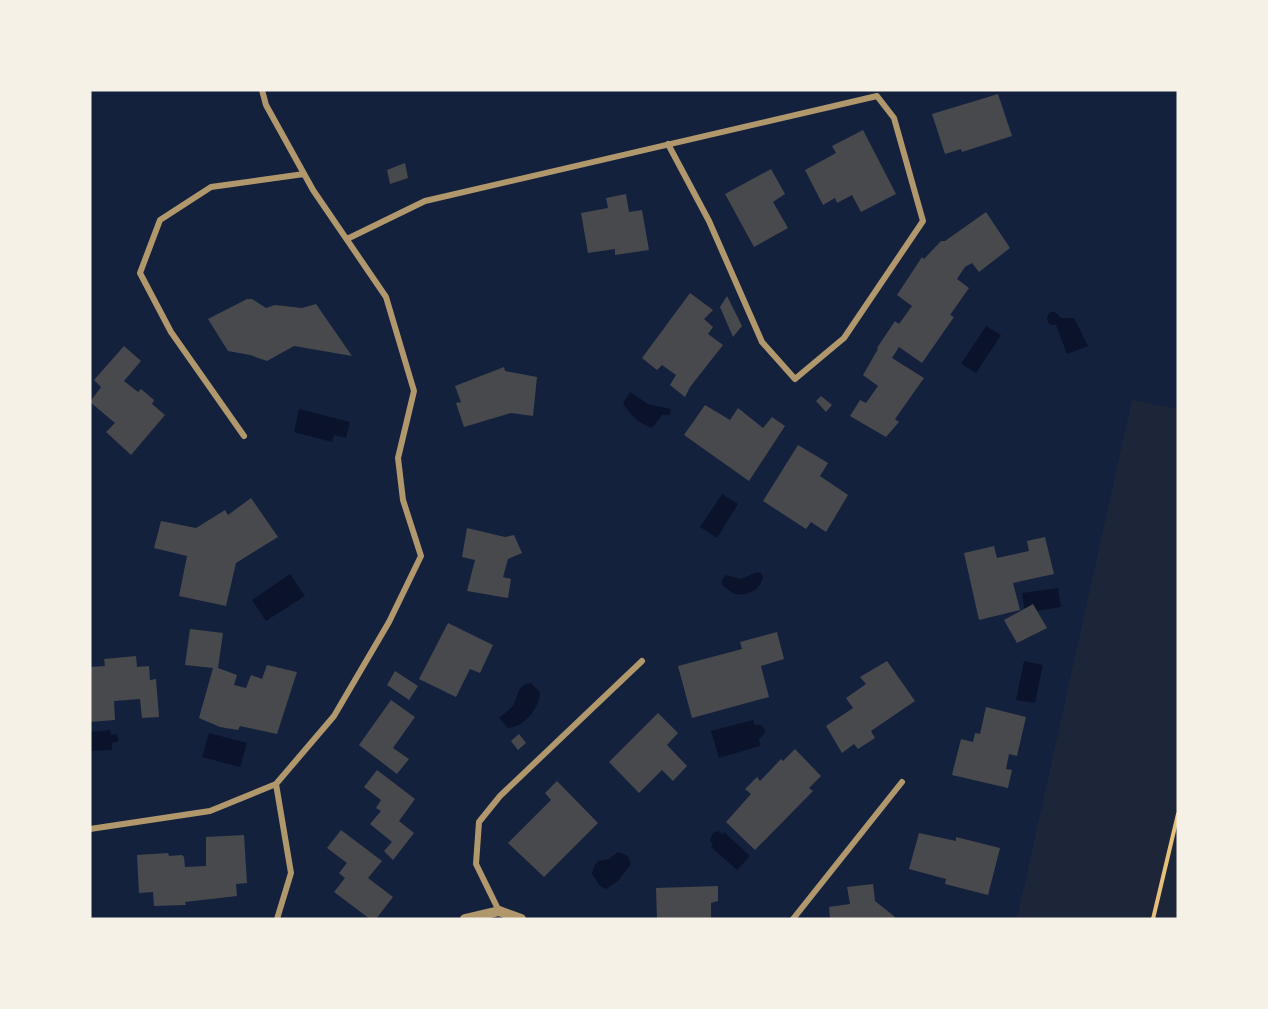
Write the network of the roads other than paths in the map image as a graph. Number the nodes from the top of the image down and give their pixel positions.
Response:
1 (262, 90) edge
2 (668, 144) junction
3 (304, 174) junction
4 (346, 239) junction
5 (244, 436) dead end
6 (642, 661) dead end
7 (902, 782) dead end
8 (276, 784) junction
9 (90, 829) edge
10 (499, 910) junction
11 (277, 919) edge
12 (465, 919) edge
13 (521, 919) edge
14 (793, 919) edge

1 - 3 street
2 - 2 street
2 - 4 street
3 - 4 street
3 - 5 street
4 - 8 street
6 - 10 street
7 - 14 street
8 - 9 street
8 - 11 street
10 - 12 street
10 - 13 street

